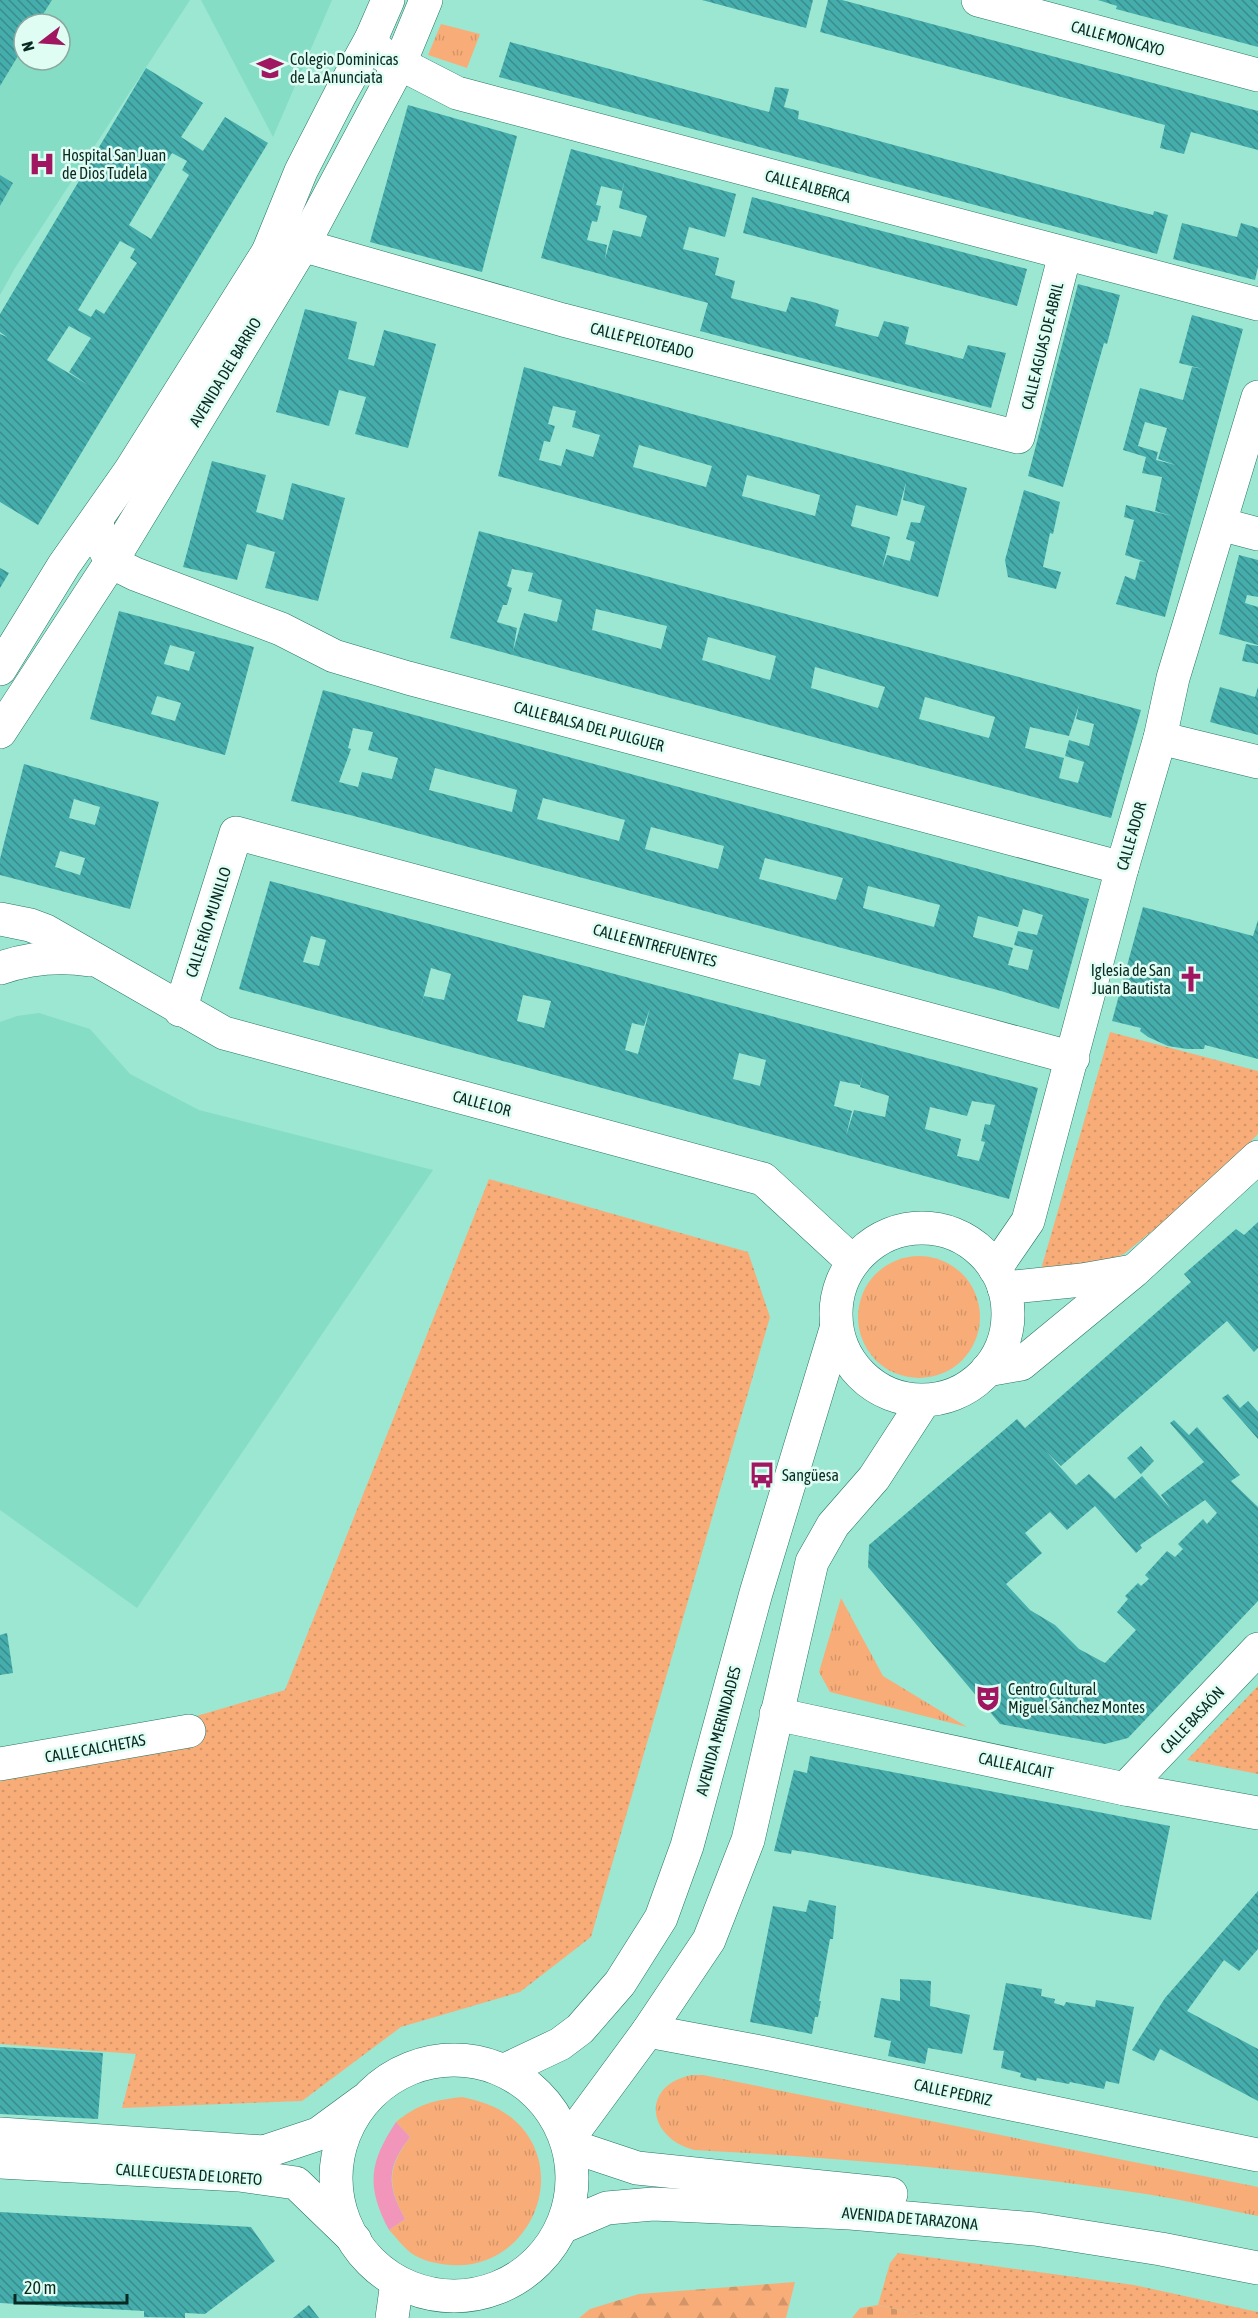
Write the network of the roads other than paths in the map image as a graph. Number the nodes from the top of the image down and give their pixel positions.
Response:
1 (388, 0) edge
2 (426, 0) edge
3 (978, 0) edge
4 (371, 39) junction
5 (400, 63) junction
6 (1258, 75) edge
7 (303, 245) junction
8 (268, 252) junction
9 (1065, 254) junction
10 (1258, 304) edge
11 (1258, 398) edge
12 (1018, 437) joint
13 (98, 520) junction
14 (1220, 524) junction
15 (1258, 534) edge
16 (111, 562) junction
17 (0, 669) edge
18 (0, 732) edge
19 (1160, 738) junction
20 (1258, 762) edge
21 (236, 833) joint
22 (1122, 868) junction
23 (0, 919) edge
24 (98, 961) junction
25 (0, 968) edge
26 (180, 1010) junction
27 (1073, 1058) junction
28 (1258, 1157) edge
29 (852, 1261) junction
30 (1134, 1271) junction
31 (1000, 1279) junction
32 (836, 1329) junction
33 (987, 1370) junction
34 (924, 1401) junction
35 (1258, 1650) edge
36 (776, 1714) junction
37 (189, 1731) dead end
38 (0, 1764) edge
39 (1125, 1789) junction
40 (1258, 1813) edge
41 (648, 2031) junction
42 (505, 2070) junction
43 (363, 2101) junction
44 (0, 2134) edge
45 (567, 2143) junction
46 (1258, 2155) edge
47 (0, 2162) edge
48 (562, 2227) junction
49 (354, 2240) junction
50 (1258, 2246) edge
51 (1258, 2268) edge
52 (397, 2282) junction
53 (449, 2307) edge
54 (392, 2318) edge

1 - 4 street, AVENIDA DEL BARRIO
2 - 5 street, AVENIDA DEL BARRIO
3 - 6 street, CALLE MONCAYO
4 - 5 street, CALLE ALBERCA
4 - 8 street, AVENIDA DEL BARRIO
5 - 7 street, AVENIDA DEL BARRIO
5 - 9 street, CALLE ALBERCA
7 - 8 street, CALLE PELOTEADO
7 - 12 street, CALLE PELOTEADO
7 - 16 street, AVENIDA DEL BARRIO
8 - 13 street, AVENIDA DEL BARRIO
9 - 10 street, CALLE ALBERCA
9 - 12 street, CALLE AGUAS DE ABRIL
11 - 14 street, CALLE ADOR
13 - 16 street
13 - 17 street, AVENIDA DEL BARRIO
14 - 15 street
14 - 19 street, CALLE ADOR
16 - 18 street, AVENIDA DEL BARRIO
16 - 22 street, CALLE BALSA DEL PULGUER
19 - 20 street
19 - 22 street, CALLE ADOR
21 - 26 street, CALLE RÍO MUNILLO
21 - 27 street, CALLE ENTREFUENTES
22 - 27 street, CALLE ADOR
23 - 24 street, CALLE LOR
24 - 25 street, CALLE LOR
24 - 26 street, CALLE LOR
26 - 29 street, CALLE LOR
27 - 31 street, CALLE ADOR
28 - 30 street
29 - 31 street
29 - 32 street
30 - 31 street
30 - 33 street
31 - 33 street
32 - 34 street
32 - 42 street, AVENIDA MERINDADES
33 - 34 street
34 - 36 street
35 - 39 street, CALLE BASAÓN
36 - 39 street, CALLE ALCAIT
36 - 41 street
37 - 38 street, CALLE CALCHETAS
39 - 40 street, CALLE ALCAIT
41 - 45 street
41 - 46 street, CALLE PEDRIZ
42 - 43 street
42 - 45 street
43 - 44 street, CALLE CUESTA DE LORETO
43 - 49 street
45 - 48 street
45 - 50 street, AVENIDA DE TARAZONA
47 - 49 street, CALLE CUESTA DE LORETO
48 - 51 street, AVENIDA DE TARAZONA
48 - 53 street
49 - 52 street
52 - 53 street
52 - 54 street

